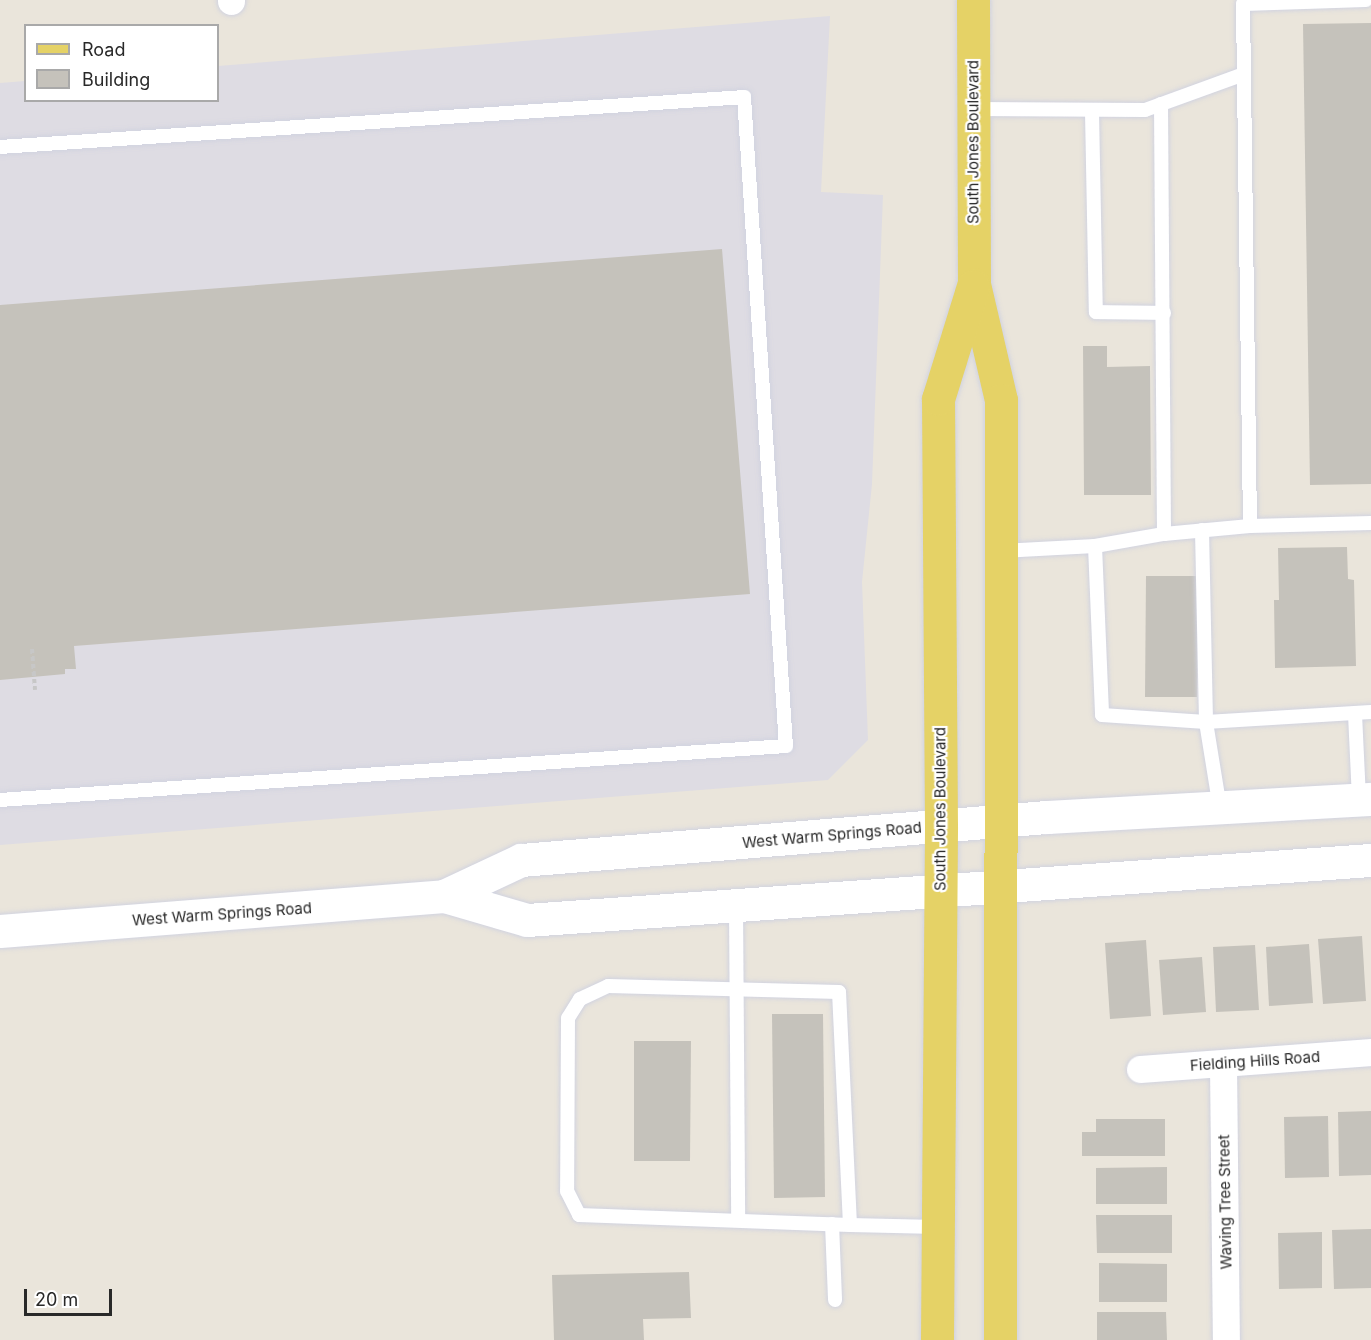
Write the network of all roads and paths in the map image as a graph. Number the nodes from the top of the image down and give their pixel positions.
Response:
1 (973, 0) edge
2 (1366, 0) edge
3 (1244, 74) junction
4 (1161, 104) junction
5 (973, 109) junction
6 (1092, 112) junction
7 (0, 147) edge
8 (974, 284) junction
9 (1164, 313) junction
10 (1371, 523) edge
11 (1250, 526) junction
12 (1202, 530) junction
13 (1164, 534) junction
14 (1095, 546) junction
15 (1001, 551) junction
16 (32, 650) dead end
17 (35, 690) dead end
18 (1371, 712) edge
19 (1355, 714) junction
20 (1206, 722) junction
21 (1365, 799) edge
22 (0, 800) edge
23 (1220, 808) junction
24 (1001, 821) junction
25 (941, 826) junction
26 (1371, 860) edge
27 (1000, 884) junction
28 (940, 888) junction
29 (444, 896) junction
30 (736, 904) junction
31 (0, 931) edge
32 (737, 992) junction
33 (1371, 1052) edge
34 (1223, 1064) junction
35 (1140, 1069) dead end
36 (738, 1220) junction
37 (832, 1224) junction
38 (850, 1225) junction
39 (938, 1227) junction
40 (835, 1300) dead end
41 (937, 1340) edge
42 (1000, 1340) edge
43 (1226, 1340) edge

1 - 5 main road, South Jones Boulevard
2 - 3 lane
3 - 4 lane
3 - 11 lane
4 - 6 lane
4 - 9 lane
5 - 6 lane
5 - 8 main road, South Jones Boulevard
6 - 9 lane
7 - 22 lane
8 - 15 main road, South Jones Boulevard
8 - 25 main road, South Jones Boulevard
9 - 13 lane
10 - 11 lane
11 - 12 lane
12 - 13 lane
12 - 20 lane
13 - 14 lane
14 - 15 lane
14 - 20 lane
15 - 24 main road, South Jones Boulevard
16 - 17 path
18 - 19 lane
19 - 20 lane
19 - 21 lane
20 - 23 lane
21 - 23 main road, West Warm Springs Road
23 - 24 main road, West Warm Springs Road
24 - 25 main road, West Warm Springs Road
24 - 27 main road, South Jones Boulevard
25 - 28 main road, South Jones Boulevard
25 - 29 main road, West Warm Springs Road
26 - 27 main road, West Warm Springs Road
27 - 28 main road, West Warm Springs Road
27 - 42 main road, South Jones Boulevard
28 - 30 main road, West Warm Springs Road
28 - 39 main road, South Jones Boulevard
29 - 30 main road, West Warm Springs Road
29 - 31 main road, West Warm Springs Road
30 - 32 lane
32 - 36 lane
32 - 36 lane
32 - 38 lane
33 - 34 street, Fielding Hills Road
34 - 35 street, Fielding Hills Road
34 - 43 street, Waving Tree Street
36 - 37 lane
37 - 38 lane
37 - 40 lane
38 - 39 lane
39 - 41 main road, South Jones Boulevard

